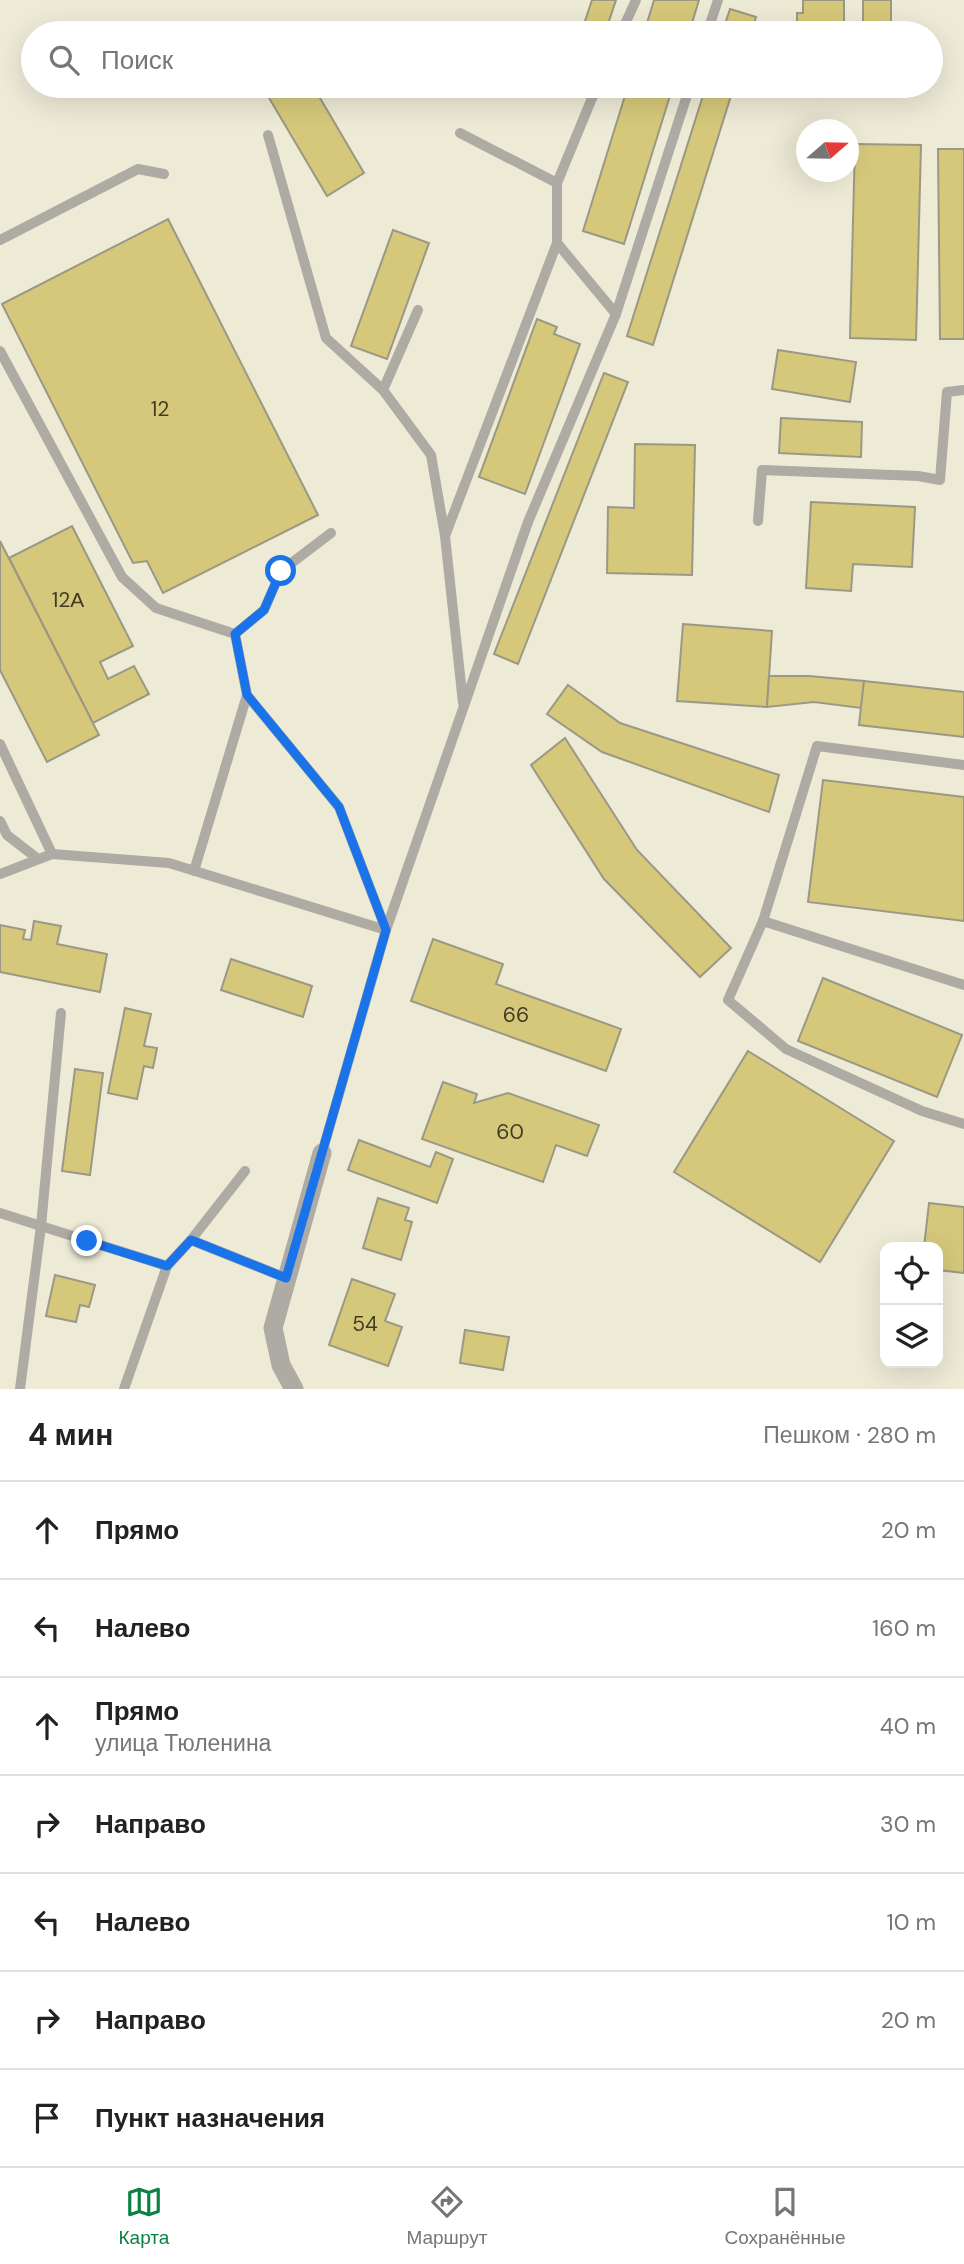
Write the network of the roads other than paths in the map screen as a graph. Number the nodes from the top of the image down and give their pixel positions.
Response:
1 (636, 0) edge
2 (718, 0) edge
3 (626, 21) edge
4 (711, 21) edge
5 (592, 98) edge
6 (686, 98) edge
7 (460, 133) dead end
8 (268, 135) dead end
9 (163, 174) dead end
10 (558, 183) junction
11 (0, 240) edge
12 (557, 243) junction
13 (418, 310) dead end
14 (616, 314) junction
15 (0, 351) edge
16 (383, 390) junction
17 (964, 390) edge
18 (758, 522) dead end
19 (331, 533) dead end
20 (445, 536) junction
21 (235, 634) junction
22 (247, 695) junction
23 (464, 707) junction
24 (0, 744) edge
25 (964, 765) edge
26 (0, 821) edge
27 (52, 854) junction
28 (38, 859) junction
29 (194, 871) junction
30 (0, 874) edge
31 (763, 921) junction
32 (386, 930) junction
33 (964, 985) edge
34 (61, 1013) dead end
35 (964, 1124) edge
36 (322, 1153) joint
37 (245, 1171) dead end
38 (0, 1213) edge
39 (41, 1226) junction
40 (191, 1240) junction
41 (167, 1266) junction
42 (286, 1278) junction
43 (20, 1389) edge
44 (124, 1389) edge
45 (294, 1389) edge

1 - 3 lane
2 - 4 lane
5 - 10 lane
6 - 14 lane
7 - 10 lane
8 - 16 lane
9 - 11 lane
10 - 12 lane
12 - 14 lane
12 - 20 lane
13 - 16 lane
14 - 23 lane
15 - 21 lane
16 - 20 lane
17 - 18 lane
19 - 21 lane
20 - 23 lane
21 - 22 lane
22 - 29 lane
22 - 32 lane
23 - 32 lane
24 - 27 lane
25 - 31 lane
26 - 28 lane
27 - 28 lane
27 - 29 lane
28 - 30 lane
29 - 32 lane
31 - 33 lane
31 - 35 lane
32 - 36 lane
34 - 39 lane
36 - 42 street
37 - 40 lane
38 - 39 lane
39 - 41 lane
39 - 43 lane
40 - 41 lane
40 - 42 lane
41 - 44 lane
42 - 45 street

